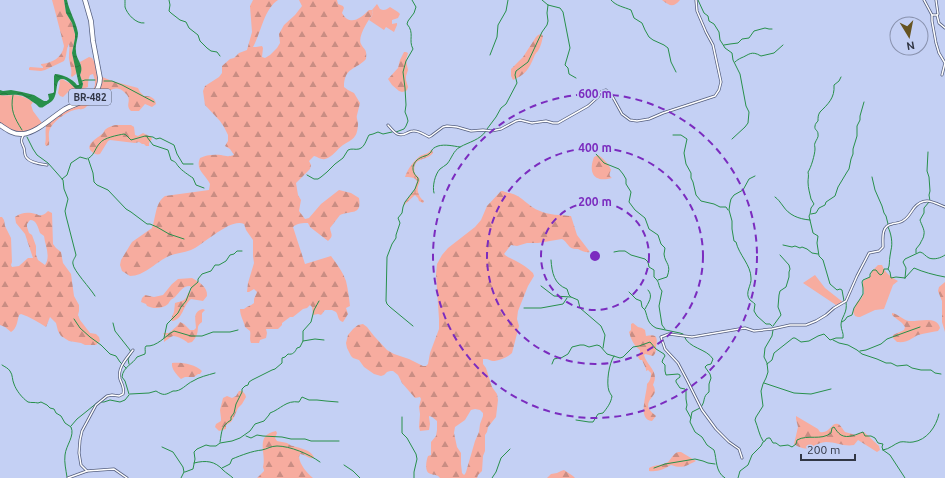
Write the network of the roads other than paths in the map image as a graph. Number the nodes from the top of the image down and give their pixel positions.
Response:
1 (85, 0) edge
2 (696, 0) edge
3 (924, 0) edge
4 (936, 0) edge
5 (932, 15) junction
6 (937, 15) junction
7 (945, 28) edge
8 (942, 75) dead end
9 (0, 125) edge
10 (388, 126) dead end
11 (23, 134) junction
12 (47, 165) dead end
13 (945, 207) edge
14 (133, 350) dead end
15 (742, 458) dead end
16 (87, 472) junction
17 (68, 478) edge
18 (127, 478) edge

1 - 11 highway, BR-482
2 - 10 street
3 - 5 street
4 - 6 street
5 - 6 street
5 - 8 street
6 - 7 street
9 - 11 highway
11 - 12 street
13 - 15 street
14 - 16 street
16 - 17 street
16 - 18 street

